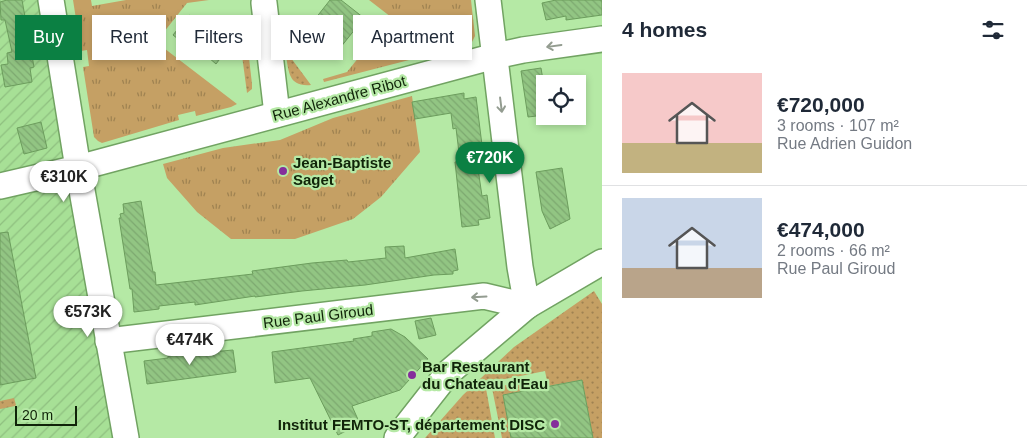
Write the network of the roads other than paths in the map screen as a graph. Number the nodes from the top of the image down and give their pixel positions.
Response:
1 (51, 0) edge
2 (488, 0) edge
3 (261, 1) edge
4 (602, 39) edge
5 (495, 56) junction
6 (277, 114) junction
7 (78, 168) junction
8 (0, 186) edge
9 (602, 262) edge
10 (526, 306) junction
11 (108, 341) junction
12 (126, 438) edge
13 (397, 438) edge

1 - 7 street
2 - 5 street
3 - 6 street
4 -> 5 street, Rue Alexandre Ribot
5 - 6 street, Rue Alexandre Ribot
5 -> 10 street
6 - 7 street, Rue Alexandre Ribot
7 - 8 street, Rue Alexandre Ribot
7 - 11 street
9 - 10 street
10 -> 11 street, Rue Paul Giroud
10 - 13 street
11 - 12 street

